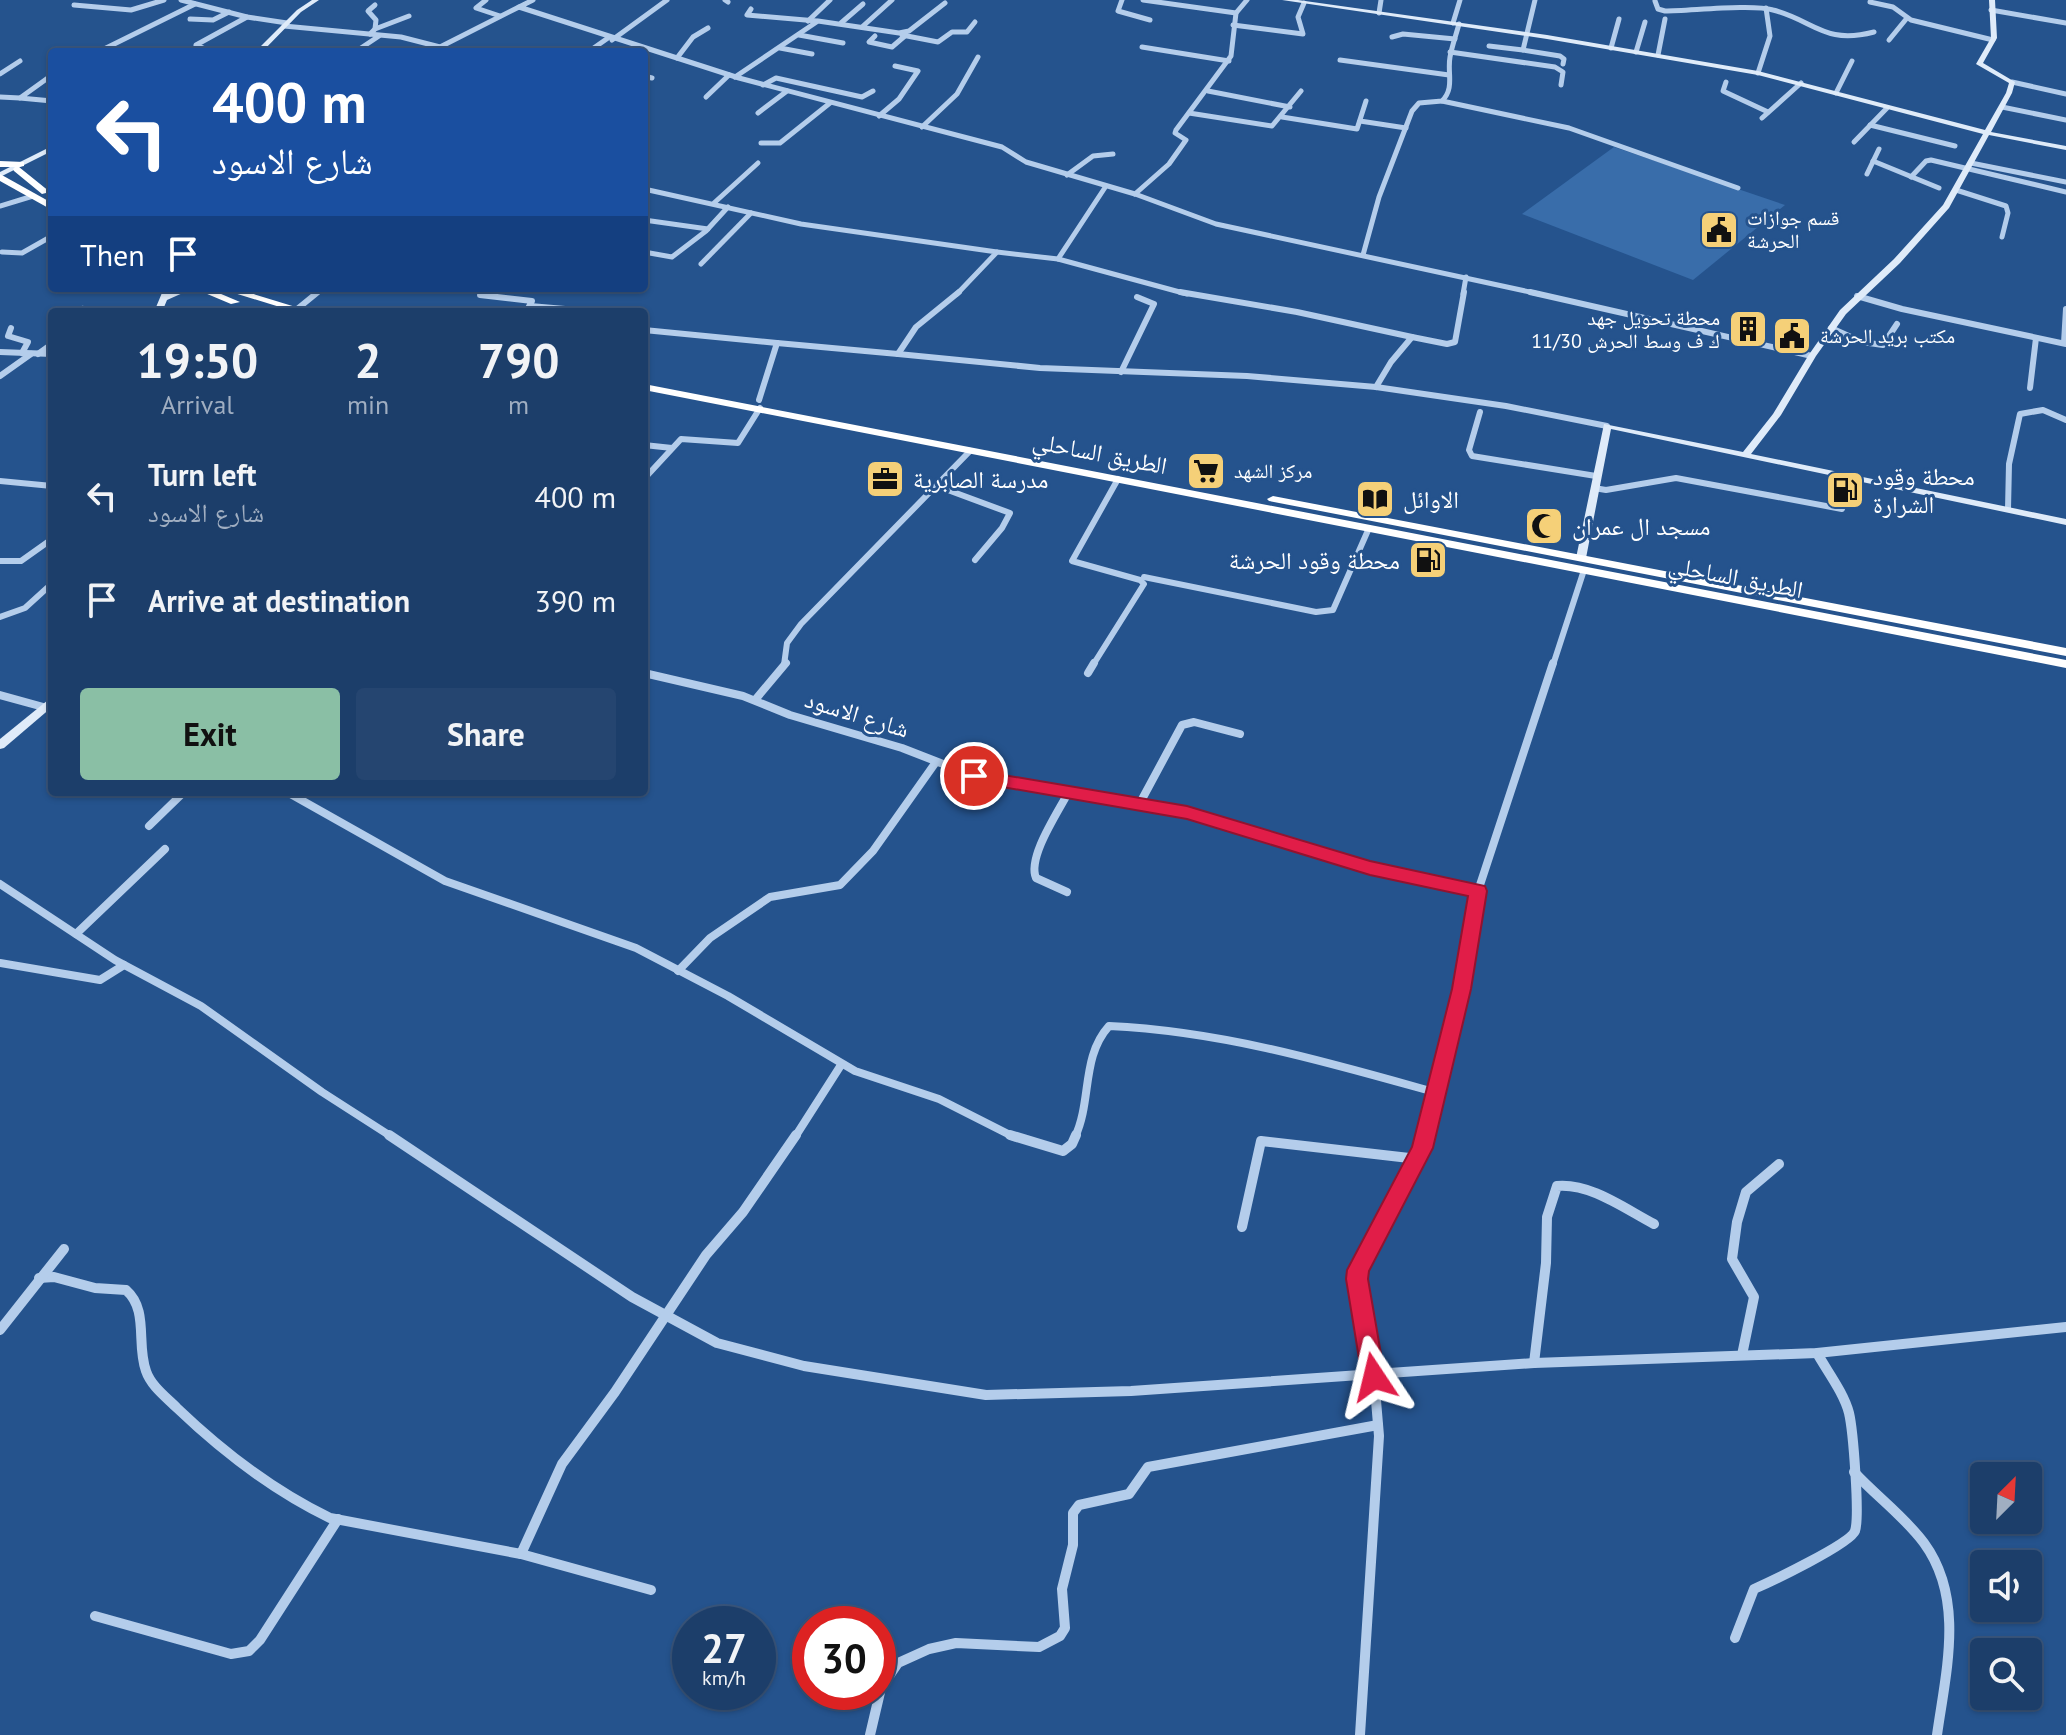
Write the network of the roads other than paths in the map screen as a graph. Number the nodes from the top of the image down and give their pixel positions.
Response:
1 (164, 0) edge
2 (181, 0) edge
3 (316, 0) edge
4 (486, 0) edge
5 (533, 0) edge
6 (667, 0) edge
7 (830, 0) edge
8 (892, 0) edge
9 (1122, 0) edge
10 (1143, 0) edge
11 (1247, 0) edge
12 (1285, 0) edge
13 (1381, 0) edge
14 (1460, 0) edge
15 (1535, 0) edge
16 (1777, 0) edge
17 (1992, 0) edge
18 (1655, 1) edge
19 (1316, 2) edge
20 (1870, 2) dead end
21 (945, 3) dead end
22 (1304, 3) junction
23 (195, 4) junction
24 (863, 4) dead end
25 (74, 5) dead end
26 (375, 5) dead end
27 (519, 7) junction
28 (1766, 8) junction
29 (751, 9) dead end
30 (1991, 10) junction
31 (1779, 11) junction
32 (229, 12) junction
33 (1236, 13) junction
34 (1379, 13) junction
35 (407, 16) dead end
36 (501, 16) junction
37 (247, 17) junction
38 (1907, 18) junction
39 (190, 19) dead end
40 (1619, 19) dead end
41 (1665, 19) dead end
42 (1150, 20) dead end
43 (808, 21) junction
44 (818, 21) junction
45 (975, 22) dead end
46 (1645, 22) dead end
47 (841, 23) junction
48 (2066, 23) edge
49 (286, 24) junction
50 (1456, 24) junction
51 (1233, 25) junction
52 (862, 27) junction
53 (708, 28) dead end
54 (375, 29) junction
55 (1874, 32) dead end
56 (894, 33) junction
57 (370, 34) junction
58 (799, 35) junction
59 (906, 35) junction
60 (1528, 35) junction
61 (380, 36) junction
62 (875, 36) dead end
63 (1392, 37) dead end
64 (610, 39) junction
65 (1455, 39) junction
66 (1889, 40) dead end
67 (1993, 40) junction
68 (843, 43) dead end
69 (1489, 46) dead end
70 (440, 47) junction
71 (1142, 47) dead end
72 (106, 48) edge
73 (203, 48) dead end
74 (262, 48) edge
75 (361, 48) edge
76 (444, 48) edge
77 (595, 48) edge
78 (642, 48) edge
79 (779, 48) junction
80 (1611, 48) junction
81 (648, 50) edge
82 (1523, 50) junction
83 (1450, 52) junction
84 (1636, 52) junction
85 (812, 54) dead end
86 (1658, 55) junction
87 (978, 57) dead end
88 (677, 58) junction
89 (1340, 60) dead end
90 (20, 61) dead end
91 (1229, 61) junction
92 (1852, 61) dead end
93 (1563, 64) dead end
94 (895, 66) dead end
95 (1758, 73) junction
96 (0, 74) edge
97 (1449, 75) junction
98 (732, 76) junction
99 (648, 77) edge
100 (48, 78) edge
101 (652, 78) dead end
102 (1726, 82) dead end
103 (2012, 82) junction
104 (1801, 83) junction
105 (763, 85) junction
106 (1561, 85) dead end
107 (787, 91) junction
108 (873, 91) dead end
109 (1208, 91) junction
110 (1301, 91) dead end
111 (1836, 93) junction
112 (2066, 94) edge
113 (0, 97) edge
114 (706, 97) dead end
115 (20, 98) junction
116 (48, 101) edge
117 (1366, 101) dead end
118 (1442, 101) junction
119 (830, 103) junction
120 (1290, 107) junction
121 (2002, 107) junction
122 (1887, 108) junction
123 (1768, 112) junction
124 (758, 113) dead end
125 (1189, 113) junction
126 (879, 116) junction
127 (1282, 117) junction
128 (1762, 118) dead end
129 (2066, 120) edge
130 (1360, 121) junction
131 (1870, 125) junction
132 (922, 127) junction
133 (1406, 128) junction
134 (1986, 133) junction
135 (1854, 142) dead end
136 (761, 143) dead end
137 (1955, 146) dead end
138 (2066, 148) edge
139 (1879, 149) dead end
140 (48, 153) edge
141 (1113, 154) dead end
142 (1873, 161) junction
143 (758, 163) dead end
144 (1969, 167) junction
145 (8, 171) edge
146 (1867, 174) dead end
147 (1067, 175) junction
148 (1911, 177) junction
149 (2066, 182) edge
150 (1106, 186) junction
151 (1738, 188) dead end
152 (1939, 188) dead end
153 (648, 190) edge
154 (1956, 190) junction
155 (2066, 192) edge
156 (48, 194) edge
157 (1135, 194) junction
158 (33, 196) junction
159 (714, 203) junction
160 (48, 205) edge
161 (0, 206) edge
162 (728, 207) junction
163 (751, 213) junction
164 (648, 221) edge
165 (708, 229) junction
166 (2002, 237) dead end
167 (48, 238) edge
168 (2, 252) edge
169 (997, 252) junction
170 (648, 253) edge
171 (1363, 255) junction
172 (1058, 259) junction
173 (701, 264) dead end
174 (1466, 277) junction
175 (167, 292) edge
176 (180, 292) edge
177 (210, 292) edge
178 (237, 292) edge
179 (319, 292) edge
180 (480, 295) dead end
181 (1857, 296) junction
182 (1137, 297) dead end
183 (166, 298) junction
184 (160, 308) edge
185 (260, 308) edge
186 (292, 308) edge
187 (305, 308) edge
188 (529, 308) edge
189 (2066, 309) edge
190 (1897, 324) dead end
191 (11, 328) dead end
192 (1831, 328) junction
193 (648, 330) edge
194 (1412, 337) junction
195 (2036, 338) junction
196 (777, 343) junction
197 (2065, 344) edge
198 (48, 346) edge
199 (0, 352) edge
200 (22, 353) junction
201 (35, 353) junction
202 (48, 354) edge
203 (898, 354) junction
204 (1812, 356) junction
205 (1121, 372) junction
206 (0, 376) edge
207 (648, 379) edge
208 (1376, 387) junction
209 (648, 388) edge
210 (2030, 388) dead end
211 (760, 404) junction
212 (1480, 412) dead end
213 (2066, 420) edge
214 (1607, 426) junction
215 (648, 445) edge
216 (672, 448) junction
217 (970, 451) junction
218 (1747, 453) junction
219 (648, 475) edge
220 (1596, 476) junction
221 (1118, 479) junction
222 (0, 481) edge
223 (1165, 483) junction
224 (48, 486) edge
225 (937, 486) junction
226 (1594, 488) junction
227 (1842, 509) dead end
228 (2008, 509) junction
229 (2066, 522) edge
230 (1369, 528) junction
231 (48, 542) edge
232 (975, 560) dead end
233 (0, 561) edge
234 (1582, 564) junction
235 (1144, 577) dead end
236 (47, 588) dead end
237 (0, 617) edge
238 (2066, 652) edge
239 (2066, 664) edge
240 (1088, 673) dead end
241 (648, 674) edge
242 (0, 695) edge
243 (755, 700) junction
244 (48, 705) edge
245 (48, 706) edge
246 (1240, 734) dead end
247 (0, 745) edge
248 (936, 762) junction
249 (1069, 791) junction
250 (180, 796) edge
251 (294, 796) edge
252 (1140, 803) junction
253 (149, 826) dead end
254 (165, 849) dead end
255 (0, 884) edge
256 (1478, 891) junction
257 (1067, 892) dead end
258 (76, 934) junction
259 (0, 963) edge
260 (124, 965) junction
261 (678, 971) junction
262 (841, 1065) junction
263 (1434, 1092) junction
264 (1418, 1159) junction
265 (1779, 1164) dead end
266 (1654, 1224) dead end
267 (1242, 1227) dead end
268 (64, 1249) dead end
269 (39, 1278) junction
270 (666, 1316) junction
271 (2066, 1327) edge
272 (0, 1330) edge
273 (1817, 1353) junction
274 (1742, 1355) junction
275 (1534, 1363) junction
276 (1374, 1377) junction
277 (1378, 1425) junction
278 (1854, 1471) junction
279 (338, 1519) junction
280 (521, 1554) junction
281 (651, 1590) dead end
282 (95, 1616) dead end
283 (1735, 1638) dead end
284 (870, 1735) edge
285 (1360, 1735) edge
286 (1937, 1735) edge

1 - 25 street
2 - 23 street
3 - 49 street
4 - 36 street
5 - 27 street
6 - 64 street
7 - 43 street
8 - 52 street
9 - 42 street
10 - 33 street
11 - 33 street
12 - 22 street
13 - 34 street
14 - 50 street
15 - 60 street
16 - 31 street
17 - 30 street
18 - 28 street
19 - 22 street
19 - 34 street
20 - 38 street
21 - 56 street
22 - 51 street
23 - 32 street
23 - 72 street
24 - 47 street
26 - 54 street
27 - 36 street
27 - 64 street
28 - 31 street
28 - 95 street
29 - 43 street
30 - 48 street
30 - 67 street
31 - 55 street
32 - 37 street
32 - 39 street
33 - 51 street
34 - 50 street
35 - 54 street
36 - 70 street
37 - 49 street
37 - 73 street
38 - 66 street
38 - 67 street
40 - 80 street
41 - 86 street
43 - 44 street
44 - 47 street
44 - 58 street
45 - 59 street
46 - 84 street
47 - 52 street
49 - 57 street
49 - 74 street
50 - 60 street
50 - 65 street
51 - 91 street
52 - 56 street
53 - 88 street
54 - 57 street
56 - 59 street
57 - 61 street
58 - 68 street
58 - 79 street
59 - 62 street
60 - 80 street
60 - 82 street
61 - 70 street
61 - 75 street
63 - 65 street
64 - 77 street
64 - 78 street
65 - 83 street
67 - 103 street
69 - 82 street
70 - 76 street
71 - 91 street
79 - 85 street
79 - 98 street
80 - 84 street
81 - 88 street
82 - 93 street
83 - 97 street
83 - 106 street
84 - 86 street
86 - 95 street
87 - 132 street
88 - 98 street
89 - 97 street
90 - 96 street
91 - 109 street
92 - 111 street
94 - 126 street
95 - 104 street
97 - 118 street
98 - 105 street
98 - 114 street
99 - 101 street
100 - 115 street
102 - 123 street
103 - 112 street
103 - 121 street
104 - 111 street
104 - 123 street
105 - 107 street
105 - 108 street
107 - 119 street
107 - 124 street
109 - 120 street
109 - 125 street
110 - 120 street
111 - 122 street
113 - 115 street
115 - 116 street
117 - 130 street
118 - 133 street
118 - 151 street
119 - 126 street
119 - 136 street
120 - 127 street
121 - 129 street
121 - 134 street
122 - 131 street
122 - 134 street
123 - 128 street
125 - 127 street
125 - 157 street
126 - 132 street
127 - 130 street
130 - 133 street
131 - 135 street
131 - 137 street
132 - 147 street
133 - 171 street
134 - 138 street
134 - 144 street
139 - 142 street
140 - 145 street
141 - 147 street
142 - 146 street
142 - 148 street
143 - 159 street
144 - 148 street
144 - 149 street
144 - 154 street
144 - 155 street
145 - 156 highway
145 - 158 highway
147 - 150 street
148 - 152 street
150 - 157 street
150 - 172 street
153 - 159 street
154 - 166 street
154 - 181 street
157 - 171 street
158 - 160 highway
158 - 161 street
159 - 162 street
162 - 163 street
162 - 165 street
163 - 169 street
163 - 173 street
164 - 165 street
165 - 170 street
167 - 168 street
169 - 172 street
169 - 203 street
171 - 174 street
172 - 194 street
174 - 194 street
174 - 204 street
175 - 183 street
176 - 183 street
177 - 185 highway
178 - 186 highway
179 - 187 street
180 - 188 street
181 - 192 street
181 - 195 street
182 - 205 street
183 - 184 street
189 - 197 street
190 - 192 street
191 - 200 street
192 - 204 street
193 - 196 street
194 - 208 street
195 - 197 street
195 - 210 street
196 - 203 street
196 - 211 street
198 - 201 street
199 - 200 street
200 - 201 street
201 - 202 street
201 - 206 street
203 - 205 street
204 - 218 street
205 - 208 street
207 - 211 highway, الطريق الساحلي
208 - 214 street
209 - 211 highway, الطريق الساحلي
211 - 216 street
211 - 217 highway, الطريق الساحلي
211 - 223 highway, الطريق الساحلي
212 - 220 street
213 - 228 street
214 - 218 street
214 - 220 street
215 - 216 street
216 - 219 street
217 - 221 highway, الطريق الساحلي
217 - 225 street
218 - 228 street
220 - 226 street
221 - 223 highway, الطريق الساحلي
221 - 240 street
222 - 224 street
223 - 230 highway, الطريق الساحلي
223 - 234 highway, الطريق الساحلي
225 - 232 street
225 - 243 street
226 - 227 street
226 - 234 street
228 - 229 street
230 - 234 highway, الطريق الساحلي
230 - 235 street
231 - 233 street
234 - 238 highway, الطريق الساحلي
234 - 239 highway, الطريق الساحلي
234 - 256 street
236 - 237 street
241 - 243 street, شارع الاسود
242 - 244 street
243 - 248 street, شارع الاسود
245 - 247 street
246 - 252 street
248 - 249 street, شارع الاسود
248 - 261 street
249 - 252 street, شارع الاسود
249 - 257 street
250 - 253 street
251 - 261 street
252 - 256 street, شارع الاسود
254 - 258 street
255 - 258 street
256 - 263 street
258 - 260 street
259 - 260 street
260 - 270 street
261 - 262 street
262 - 263 street
262 - 270 street
263 - 264 street
264 - 267 street
264 - 276 street
265 - 274 street
266 - 275 street
268 - 269 street
269 - 272 street
269 - 279 street
270 - 276 street
270 - 280 street
271 - 273 street
273 - 274 street
273 - 278 street
274 - 275 street
275 - 276 street
276 - 277 street
277 - 284 street
277 - 285 street
278 - 283 street
278 - 286 street
279 - 280 street
279 - 282 street
280 - 281 street

